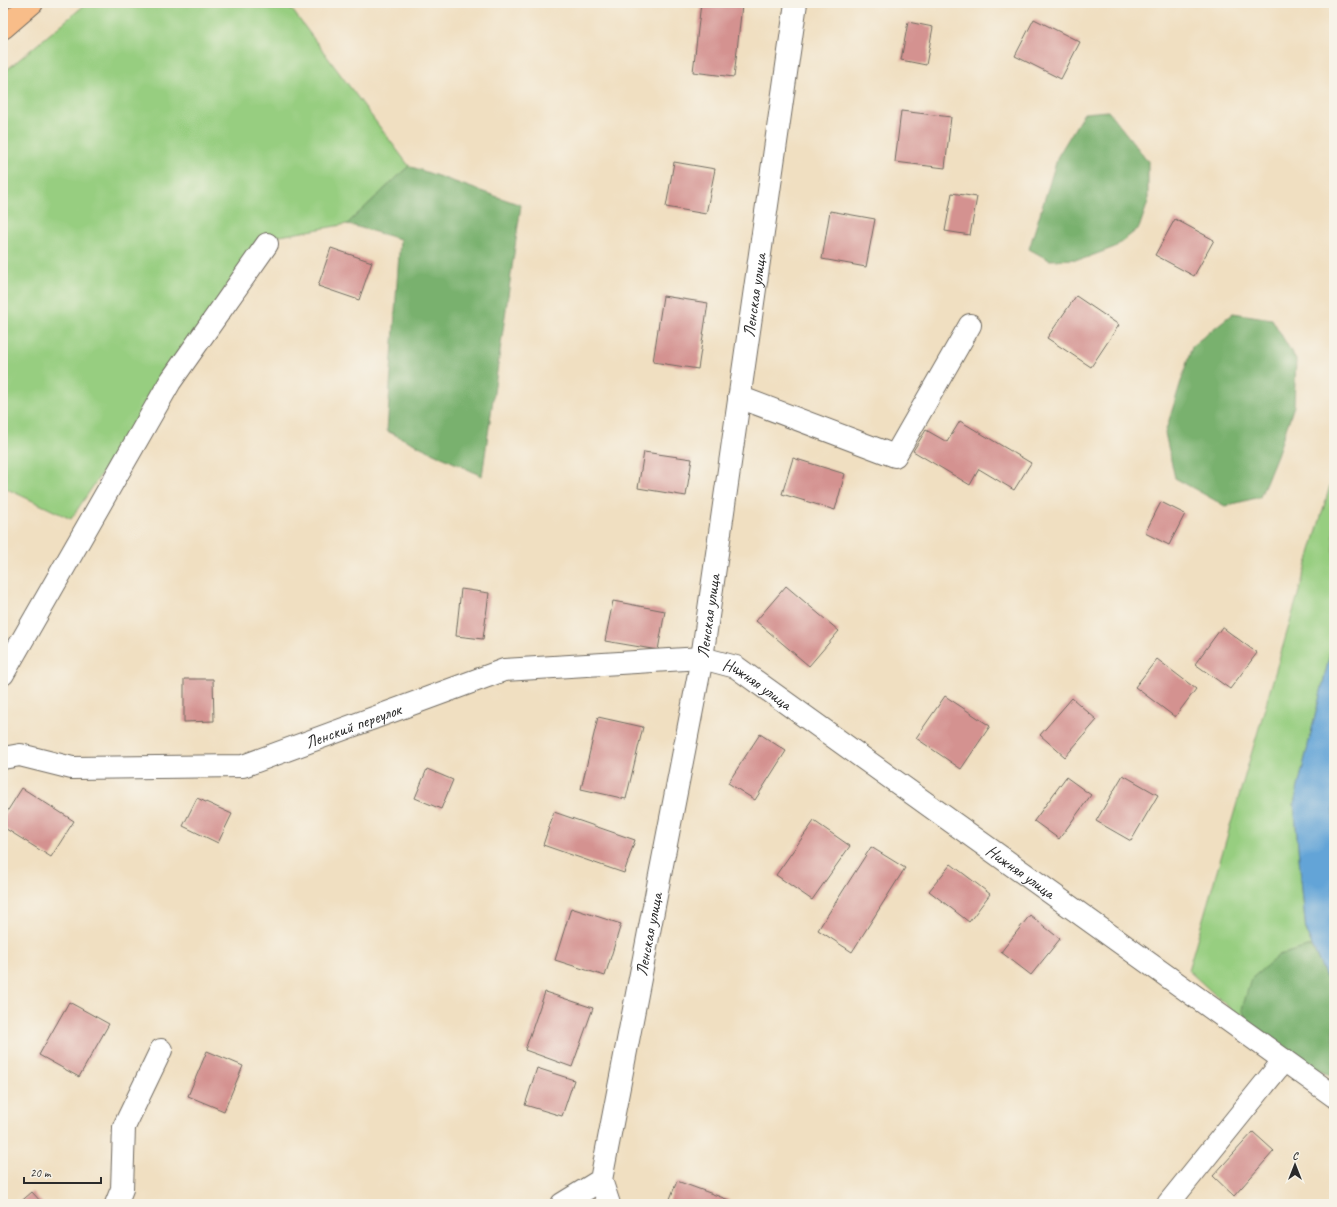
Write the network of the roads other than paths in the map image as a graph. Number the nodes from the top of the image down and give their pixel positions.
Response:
1 (32, 3) edge
2 (796, 3) edge
3 (3, 28) edge
4 (267, 244) dead end
5 (970, 325) dead end
6 (739, 398) junction
7 (702, 658) junction
8 (3, 674) edge
9 (3, 758) edge
10 (161, 1050) dead end
11 (1284, 1060) junction
12 (1334, 1096) edge
13 (601, 1180) junction
14 (116, 1204) edge
15 (562, 1204) edge
16 (609, 1204) edge
17 (1168, 1204) edge

1 - 3 main road
2 - 6 street, Ленская улица
4 - 8 street
5 - 6 street
6 - 7 street, Ленская улица
7 - 9 street, Ленский переулок
7 - 11 street, Нижняя улица
7 - 13 street, Ленская улица
10 - 14 street
11 - 12 street, Нижняя улица
11 - 17 street
13 - 15 street
13 - 16 street

